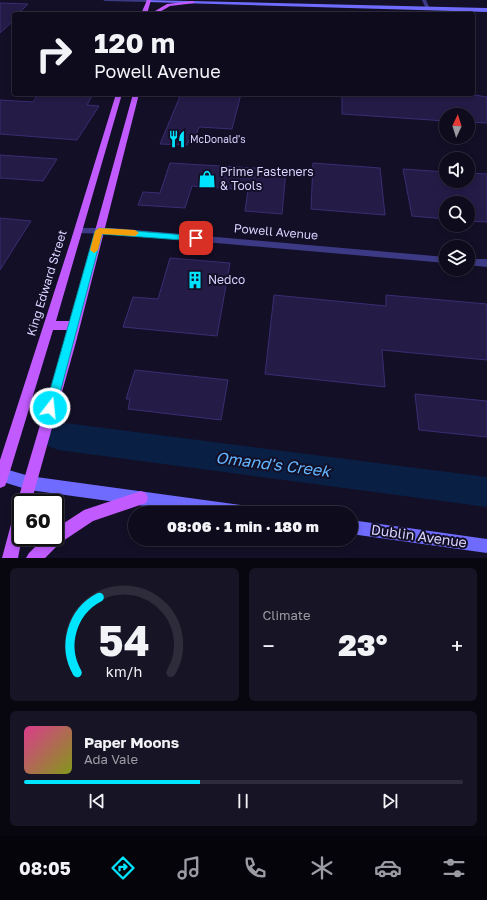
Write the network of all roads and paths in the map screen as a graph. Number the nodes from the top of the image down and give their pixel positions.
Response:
1 (106, 0) edge
2 (264, 0) edge
3 (148, 1) edge
4 (161, 1) edge
5 (193, 2) junction
6 (426, 4) edge
7 (487, 6) edge
8 (487, 10) edge
9 (145, 12) edge
10 (158, 12) edge
11 (159, 12) edge
12 (119, 96) edge
13 (135, 96) edge
14 (112, 151) junction
15 (79, 231) junction
16 (99, 231) junction
17 (439, 259) edge
18 (475, 262) edge
19 (487, 263) edge
20 (49, 326) junction
21 (74, 326) junction
22 (1, 477) edge
23 (29, 483) junction
24 (26, 494) edge
25 (141, 498) junction
26 (198, 506) edge
27 (358, 528) edge
28 (13, 546) edge
29 (487, 546) edge
30 (10, 558) edge
31 (34, 558) edge

1 - 3 street
2 - 6 main road
3 - 4 main road
3 - 9 main road
4 - 5 main road
4 - 10 main road
5 - 6 main road
5 - 11 main road
6 - 7 main road
6 - 8 main road
12 - 14 main road, King Edward Street
13 - 14 main road, King Edward Street
14 - 15 main road, King Edward Street
14 - 16 main road, King Edward Street
15 - 16 street, Powell Avenue
15 - 20 main road, King Edward Street
16 - 17 street, Powell Avenue
16 - 21 main road, King Edward Street
18 - 19 street
20 - 21 main road
20 - 22 main road, King Edward Street
21 - 23 main road, King Edward Street
22 - 23 main road
23 - 24 main road, King Edward Street
23 - 25 main road
25 - 26 main road
25 - 31 main road
27 - 29 main road, Dublin Avenue
28 - 30 main road

